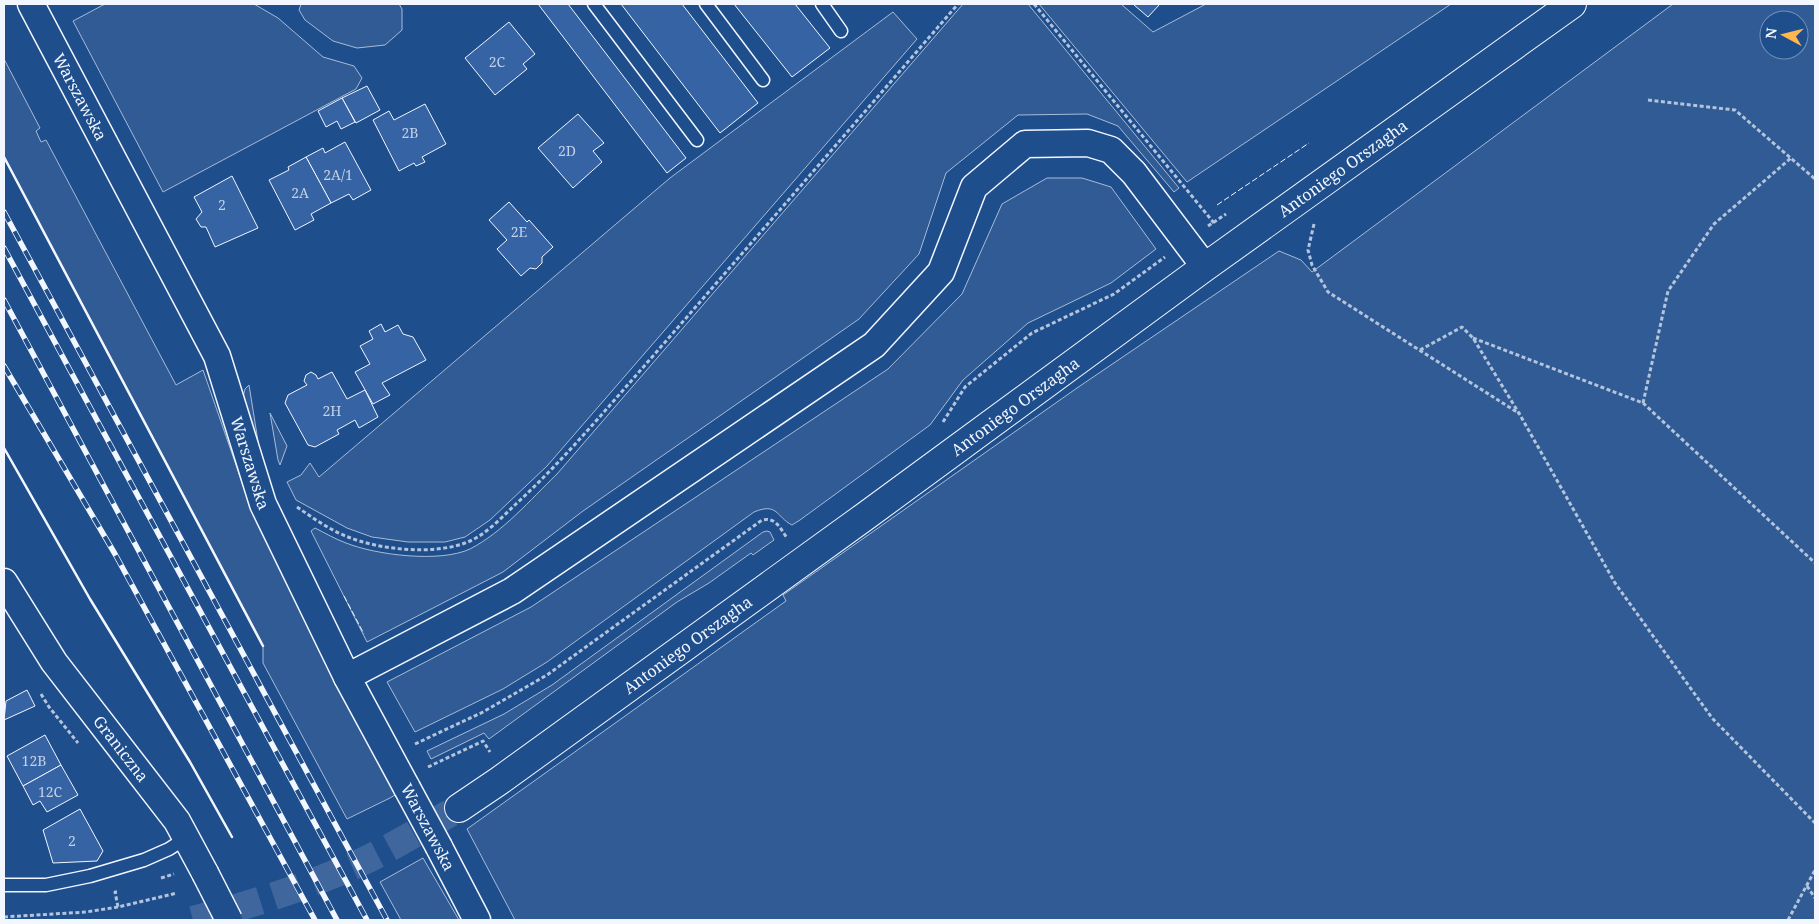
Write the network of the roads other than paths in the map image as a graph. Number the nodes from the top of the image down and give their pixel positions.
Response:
1 (31, 4) edge
2 (594, 4) edge
3 (706, 4) edge
4 (822, 4) edge
5 (1572, 4) edge
6 (841, 30) dead end
7 (763, 80) dead end
8 (697, 140) dead end
9 (1205, 267) junction
10 (4, 582) edge
11 (347, 677) junction
12 (458, 808) tunnel mouth
13 (186, 838) junction
14 (4, 886) edge
15 (230, 920) edge
16 (478, 920) edge

1 - 11 street, Warszawska
2 - 8 lane
3 - 7 lane
4 - 6 lane
5 - 9 street, Antoniego Orszagha
9 - 11 street
9 - 12 street, Antoniego Orszagha
10 - 13 street, Graniczna
11 - 16 street, Warszawska, bridge
13 - 14 lane
13 - 15 street, Graniczna, bridge

